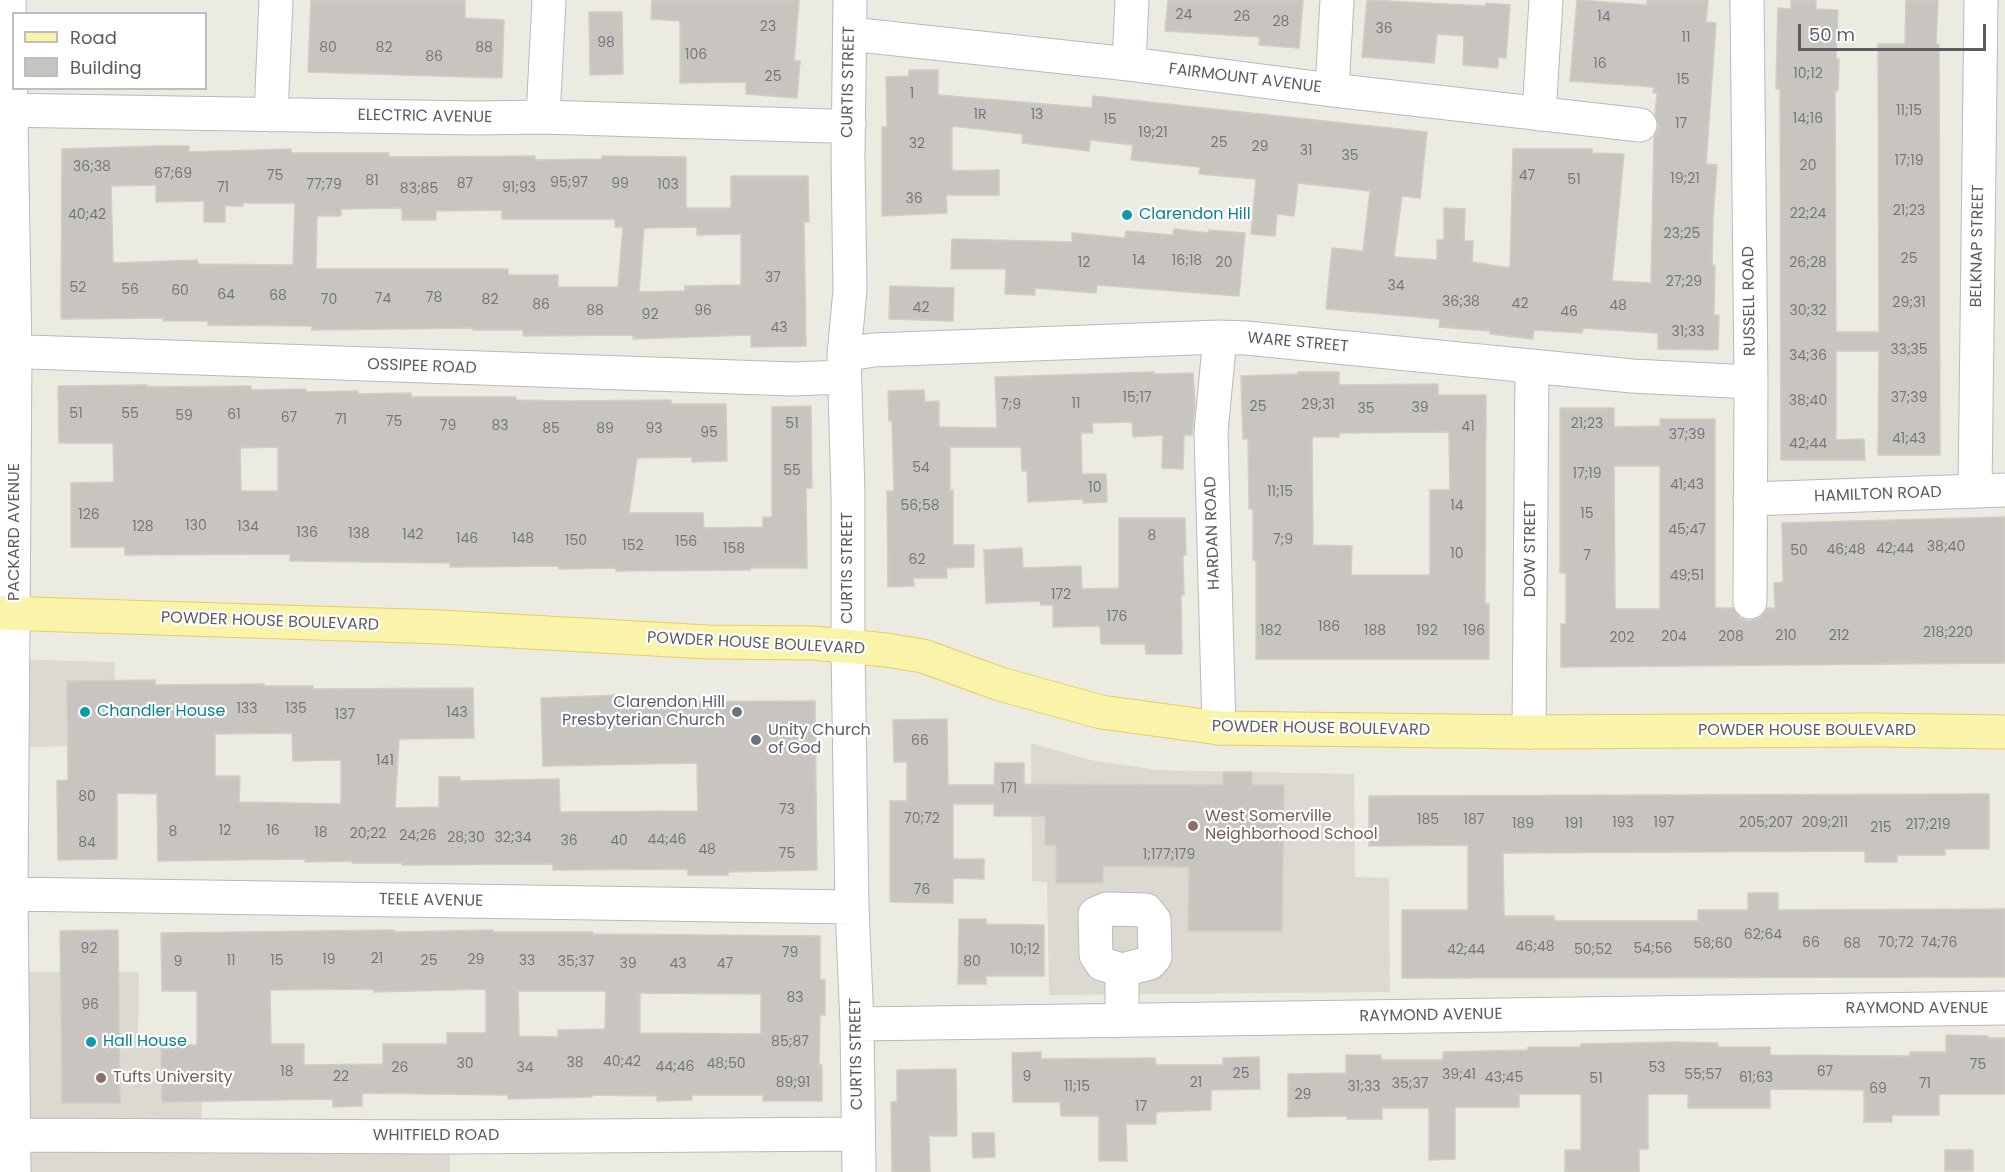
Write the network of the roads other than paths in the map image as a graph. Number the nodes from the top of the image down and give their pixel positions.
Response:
1 (9, 0) edge
2 (276, 0) edge
3 (549, 0) edge
4 (850, 0) edge
5 (1132, 0) edge
6 (1337, 0) edge
7 (1546, 0) edge
8 (1747, 0) edge
9 (1981, 0) edge
10 (850, 34) junction
11 (1129, 64) junction
12 (1332, 90) junction
13 (5, 110) edge
14 (1539, 114) junction
15 (271, 115) junction
16 (543, 117) junction
17 (849, 124) junction
18 (1640, 125) dead end
19 (1220, 337) junction
20 (8, 352) edge
21 (844, 366) junction
22 (1532, 366) junction
23 (1751, 382) junction
24 (1990, 491) edge
25 (1750, 499) junction
26 (1750, 602) dead end
27 (7, 614) edge
28 (848, 646) junction
29 (1219, 729) junction
30 (1530, 732) junction
31 (2005, 732) edge
32 (11, 894) junction
33 (852, 908) junction
34 (1122, 970) dead end
35 (2005, 1008) edge
36 (1122, 1020) junction
37 (857, 1024) junction
38 (858, 1134) junction
39 (13, 1135) junction
40 (14, 1172) edge
41 (860, 1172) edge

1 - 13 street, PACKARD AVENUE
2 - 15 street
3 - 16 street
4 - 10 street, CURTIS STREET
5 - 11 street
6 - 12 street
7 - 14 street
8 - 23 street, RUSSELL ROAD
9 - 24 street, BELKNAP STREET
10 - 11 street, FAIRMOUNT AVENUE
10 - 17 street, CURTIS STREET
11 - 12 street, FAIRMOUNT AVENUE
12 - 14 street, FAIRMOUNT AVENUE
13 - 15 street, ELECTRIC AVENUE
13 - 20 street, PACKARD AVENUE
14 - 18 street, FAIRMOUNT AVENUE
15 - 16 street, ELECTRIC AVENUE
16 - 17 street, ELECTRIC AVENUE
17 - 21 street, CURTIS STREET
19 - 21 street, WARE STREET
19 - 22 street, WARE STREET
19 - 29 street, HARDAN ROAD
20 - 21 street, OSSIPEE ROAD
20 - 27 street, PACKARD AVENUE
21 - 28 street, CURTIS STREET
22 - 23 street, WARE STREET
22 - 30 street, DOW STREET
23 - 25 street, RUSSELL ROAD
24 - 25 street, HAMILTON ROAD
25 - 26 street, RUSSELL ROAD
27 - 28 main road, POWDER HOUSE BOULEVARD
27 - 32 street, PACKARD AVENUE
28 - 29 main road, POWDER HOUSE BOULEVARD
28 - 33 street, CURTIS STREET
29 - 30 main road, POWDER HOUSE BOULEVARD
30 - 31 main road, POWDER HOUSE BOULEVARD
32 - 33 street, TEELE AVENUE
32 - 39 street, PACKARD AVENUE
33 - 37 street, CURTIS STREET
34 - 36 street
35 - 36 street, RAYMOND AVENUE
36 - 37 street, RAYMOND AVENUE
37 - 38 street, CURTIS STREET
38 - 39 street, WHITFIELD ROAD
38 - 41 street, CURTIS STREET
39 - 40 street, PACKARD AVENUE

